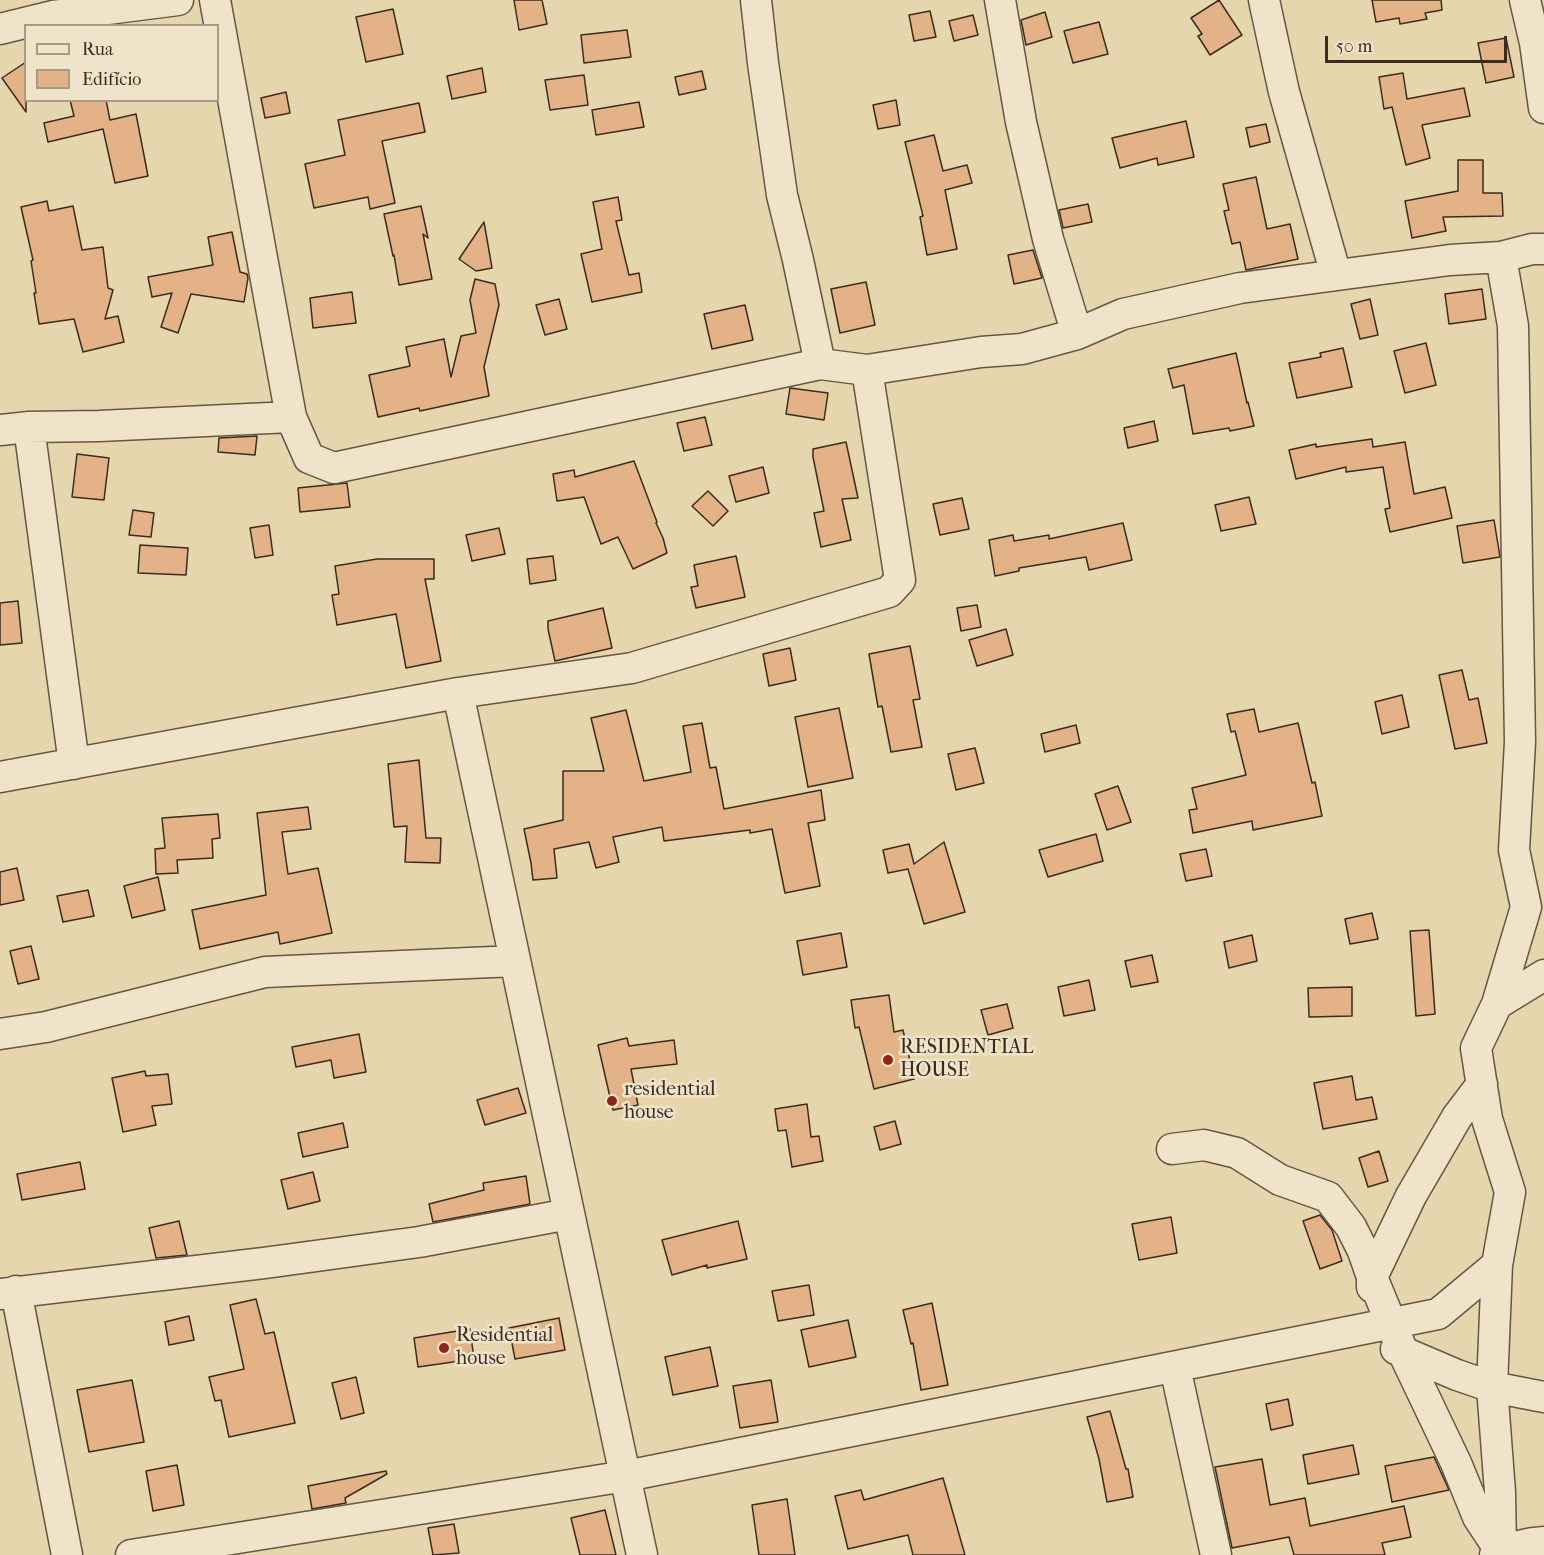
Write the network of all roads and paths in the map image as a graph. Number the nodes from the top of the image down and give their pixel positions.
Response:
1 (178, 0) edge
2 (215, 0) edge
3 (756, 0) edge
4 (1000, 0) edge
5 (1264, 0) edge
6 (1525, 0) edge
7 (0, 29) edge
8 (1544, 108) edge
9 (1544, 249) edge
10 (1501, 257) junction
11 (1335, 275) junction
12 (1077, 334) junction
13 (820, 364) junction
14 (867, 370) junction
15 (291, 417) junction
16 (14, 429) edge
17 (458, 693) junction
18 (74, 764) junction
19 (0, 777) edge
20 (515, 961) junction
21 (1544, 975) edge
22 (1497, 1004) junction
23 (0, 1034) edge
24 (1482, 1084) junction
25 (1172, 1149) dead end
26 (569, 1214) junction
27 (1497, 1265) junction
28 (1372, 1277) junction
29 (8, 1292) edge
30 (1390, 1323) junction
31 (1346, 1332) junction
32 (1403, 1352) junction
33 (1175, 1367) junction
34 (1492, 1387) junction
35 (1544, 1397) edge
36 (626, 1476) junction
37 (1540, 1537) edge
38 (1500, 1554) edge
39 (67, 1555) edge
40 (131, 1555) edge
41 (642, 1555) edge
42 (1216, 1555) edge

1 - 7 street
2 - 15 street
3 - 13 street
4 - 12 street
5 - 11 street
6 - 8 street
9 - 10 street
10 - 11 street
10 - 22 street
11 - 12 street
12 - 14 street
13 - 14 street
13 - 15 street
14 - 17 street
15 - 16 street
16 - 18 street
17 - 18 street
17 - 20 street
18 - 19 street
20 - 23 street
20 - 26 street
21 - 22 street
22 - 24 street
24 - 27 street
24 - 28 street
25 - 28 street
26 - 29 street
26 - 36 street
27 - 30 street
27 - 34 street
28 - 30 street
28 - 31 street
29 - 39 street
30 - 31 street
30 - 32 street
31 - 32 street
31 - 33 street
32 - 34 street
32 - 38 street
33 - 36 street
33 - 42 street
34 - 35 street
34 - 38 street
36 - 40 street
36 - 41 street
37 - 38 street

